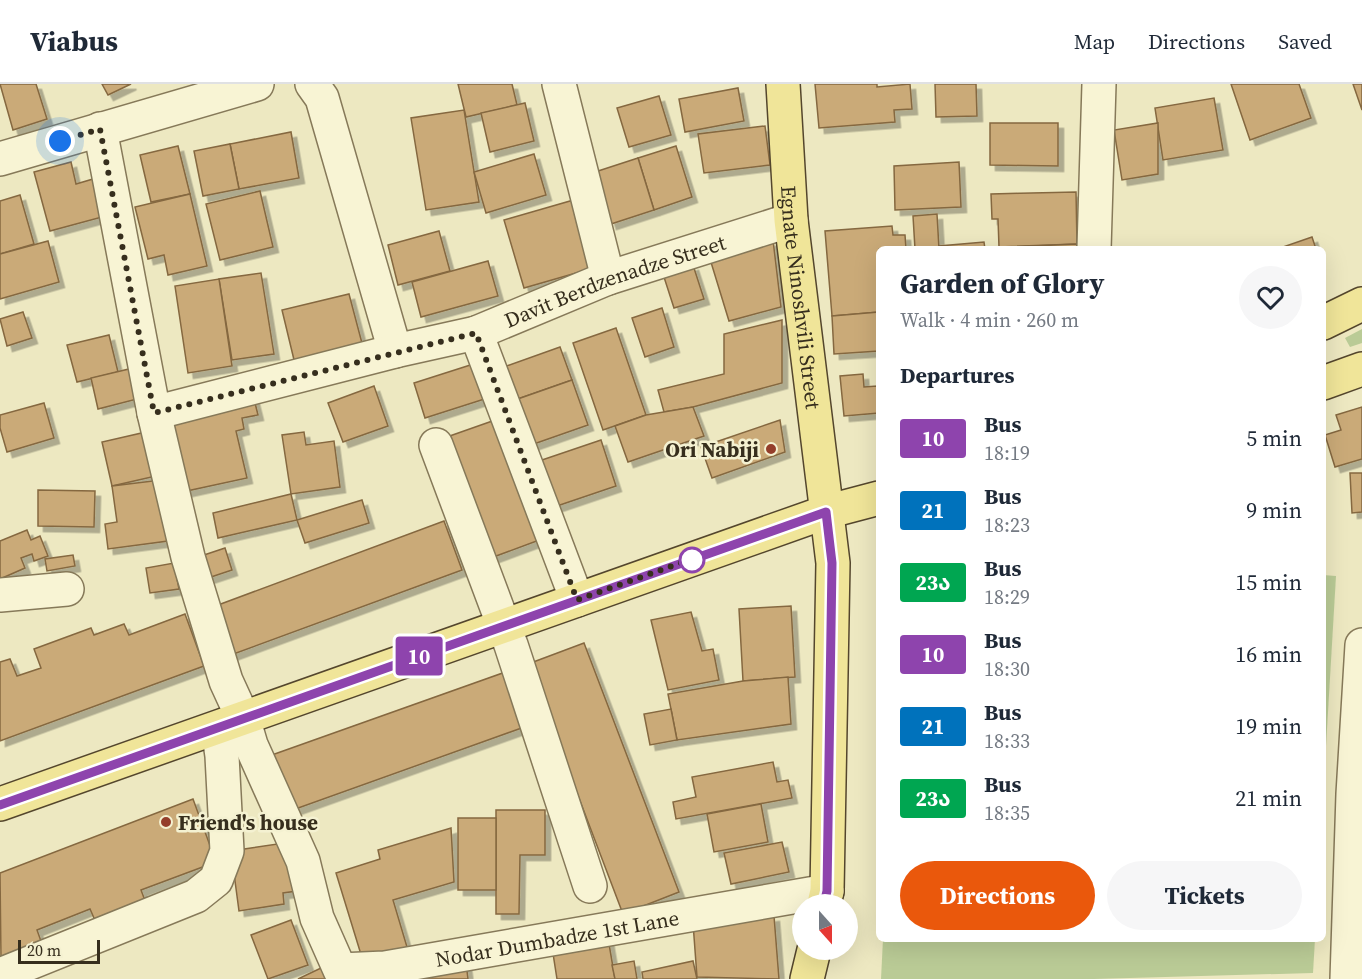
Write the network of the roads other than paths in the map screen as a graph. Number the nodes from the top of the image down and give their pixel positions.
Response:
1 (257, 84) edge
2 (312, 84) edge
3 (559, 84) edge
4 (783, 84) edge
5 (1099, 84) edge
6 (100, 129) junction
7 (0, 159) edge
8 (791, 220) junction
9 (1094, 246) edge
10 (608, 278) junction
11 (1362, 304) edge
12 (1326, 322) edge
13 (476, 333) junction
14 (395, 351) junction
15 (1362, 369) edge
16 (1326, 382) edge
17 (154, 413) junction
18 (436, 445) dead end
19 (876, 499) edge
20 (826, 512) junction
21 (67, 589) dead end
22 (0, 596) edge
23 (577, 600) junction
24 (504, 626) junction
25 (1362, 645) edge
26 (230, 723) junction
27 (0, 804) edge
28 (1356, 854) edge
29 (590, 886) dead end
30 (826, 894) edge
31 (792, 903) edge
32 (811, 960) edge
33 (0, 975) edge
34 (807, 979) edge
35 (1347, 979) edge

1 - 6 street
2 - 14 street
3 - 10 street
4 - 8 main road, Egnate Ninoshvili Street
5 - 9 street
6 - 7 street
6 - 17 street
8 - 10 street, Davit Berdzenadze Street
8 - 20 main road, Egnate Ninoshvili Street
10 - 13 street, Davit Berdzenadze Street
11 - 12 main road
13 - 14 street, Davit Berdzenadze Street
13 - 23 street
14 - 17 street, Davit Berdzenadze Street
15 - 16 main road
17 - 26 street
18 - 24 street
19 - 20 main road
20 - 23 main road
20 - 30 main road, Egnate Ninoshvili Street
21 - 22 street
23 - 24 main road
24 - 26 main road
24 - 29 street
25 - 28 street
26 - 27 main road
26 - 31 street, Nodar Dumbadze 1st Lane
26 - 33 street
28 - 35 street
32 - 34 main road

